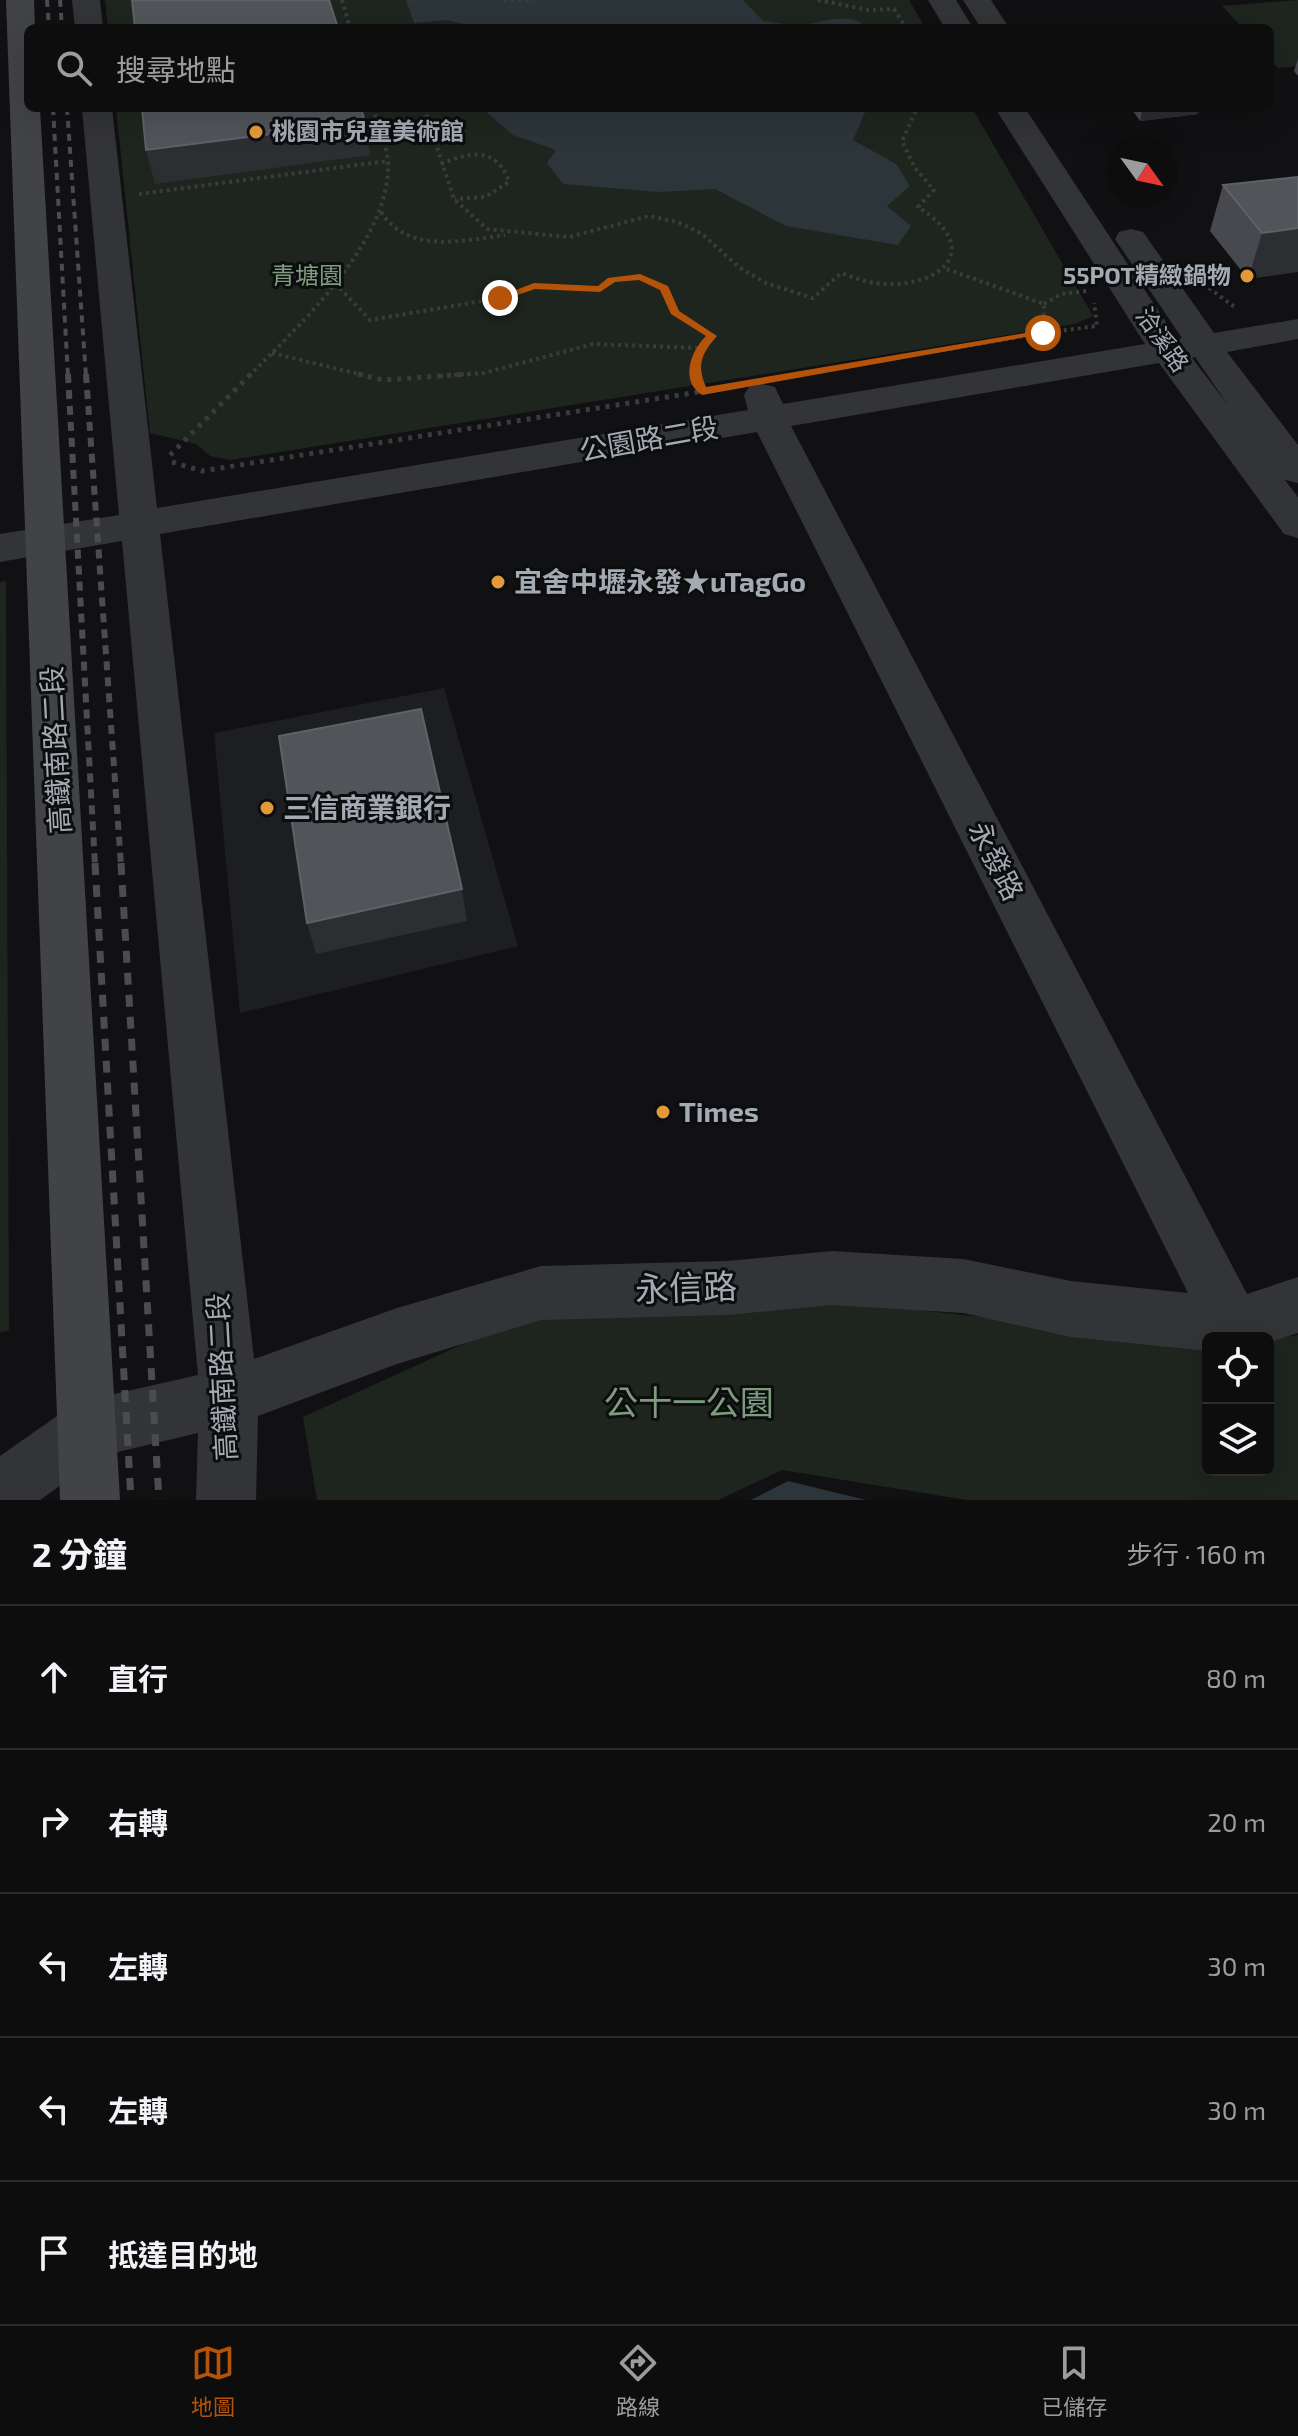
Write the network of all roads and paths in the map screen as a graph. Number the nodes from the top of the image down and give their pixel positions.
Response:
1 (20, 0) edge
2 (86, 0) edge
3 (342, 0) edge
4 (504, 0) edge
5 (534, 0) edge
6 (818, 0) edge
7 (886, 0) edge
8 (942, 0) edge
9 (977, 0) edge
10 (894, 9) junction
11 (89, 24) edge
12 (349, 24) edge
13 (903, 24) edge
14 (957, 24) edge
15 (992, 24) edge
16 (97, 112) edge
17 (374, 112) edge
18 (425, 112) edge
19 (915, 112) edge
20 (1013, 112) edge
21 (1048, 112) edge
22 (388, 161) junction
23 (441, 164) junction
24 (137, 194) dead end
25 (454, 199) junction
26 (381, 212) junction
27 (510, 234) junction
28 (944, 268) junction
29 (335, 283) junction
30 (1298, 303) edge
31 (1044, 304) junction
32 (1298, 329) edge
33 (1043, 333) junction
34 (1179, 337) junction
35 (700, 348) junction
36 (702, 391) junction
37 (761, 394) junction
38 (166, 460) dead end
39 (1298, 471) edge
40 (140, 511) junction
41 (1298, 525) edge
42 (22, 530) edge
43 (1298, 1305) edge
44 (1234, 1326) junction
45 (229, 1397) junction
46 (88, 1430) junction
47 (0, 1492) edge
48 (90, 1500) edge
49 (226, 1500) edge

1 - 42 street, 高鐵南路二段
2 - 11 street
3 - 12 path
4 - 5 path
6 - 10 path
7 - 10 path
8 - 14 street
9 - 15 street
10 - 13 path
16 - 40 street, 高鐵南路二段
17 - 22 path
18 - 23 path
19 - 28 path
20 - 34 street, 洽溪路
21 - 34 street, 洽溪路
22 - 24 path
22 - 26 path
23 - 25 path
23 - 25 path
25 - 27 path
26 - 27 path
26 - 29 path
27 - 28 path
28 - 31 path
29 - 35 path
29 - 35 path
30 - 34 street, 公園路二段
31 - 33 path
31 - 33 path
32 - 34 street, 公園路二段
33 - 37 path
34 - 37 street, 公園路二段
34 - 39 street, 洽溪路
34 - 41 street, 洽溪路
35 - 36 path
36 - 37 path
36 - 38 path
37 - 40 street, 公園路二段
37 - 44 street, 永發路
40 - 42 street, 公園路二段
40 - 45 street, 高鐵南路二段
42 - 46 street, 高鐵南路二段
43 - 44 street, 永信路
44 - 45 street, 永信路
45 - 46 street, 永信路
45 - 49 street, 高鐵南路二段
46 - 47 street
46 - 48 street, 高鐵南路二段

